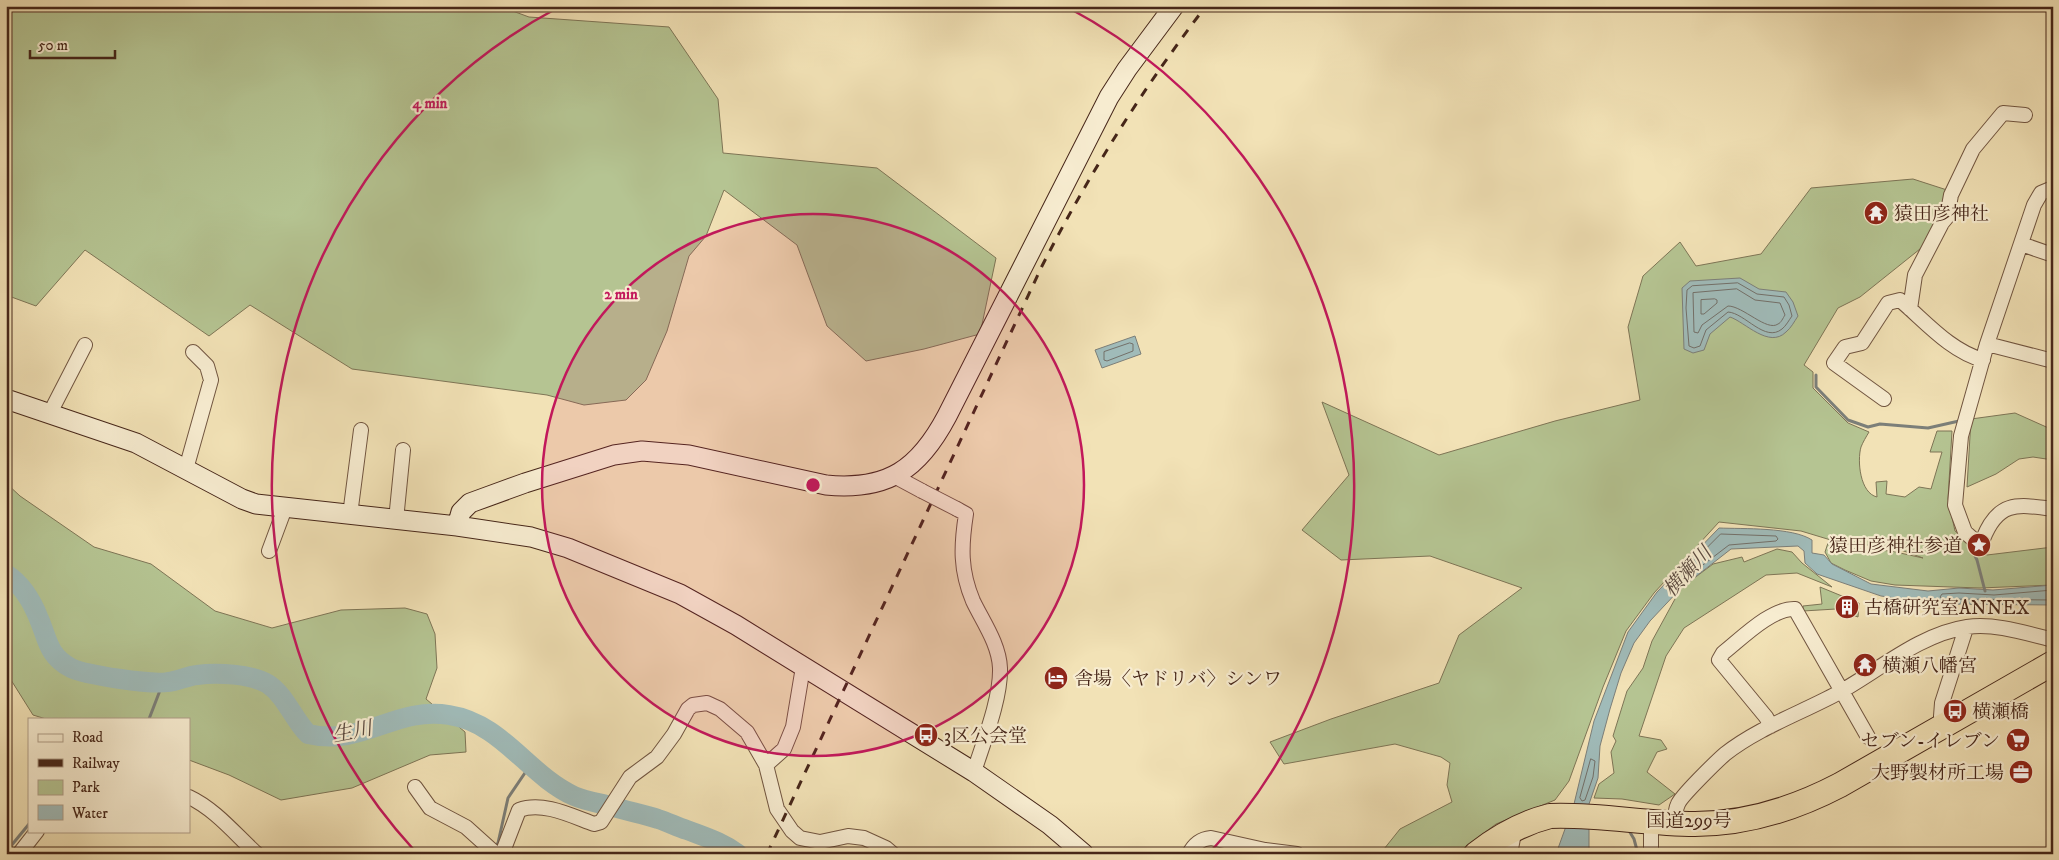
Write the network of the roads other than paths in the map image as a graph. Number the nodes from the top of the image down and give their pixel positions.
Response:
1 (1174, 6) edge
2 (2025, 115) dead end
3 (2053, 188) edge
4 (2021, 244) junction
5 (2053, 255) edge
6 (1910, 309) junction
7 (1987, 344) junction
8 (85, 345) dead end
9 (192, 352) dead end
10 (1983, 360) junction
11 (2053, 362) edge
12 (6, 399) edge
13 (1884, 400) dead end
14 (50, 413) junction
15 (361, 430) dead end
16 (403, 450) dead end
17 (186, 469) junction
18 (894, 476) junction
19 (284, 508) junction
20 (2053, 509) edge
21 (350, 515) junction
22 (396, 520) junction
23 (457, 526) junction
24 (268, 551) dead end
25 (1966, 628) junction
26 (2053, 640) edge
27 (2053, 663) edge
28 (804, 667) junction
29 (1841, 691) junction
30 (1945, 725) junction
31 (1771, 726) junction
32 (1868, 737) dead end
33 (766, 765) junction
34 (974, 772) junction
35 (414, 788) dead end
36 (190, 797) edge
37 (1656, 822) junction
38 (1514, 828) junction
39 (36, 832) edge
40 (19, 854) edge
41 (257, 854) edge
42 (496, 854) edge
43 (502, 854) edge
44 (893, 854) edge
45 (1084, 854) edge
46 (1189, 854) edge
47 (1297, 854) edge
48 (1476, 854) edge
49 (1510, 854) edge
50 (1651, 854) edge

1 - 18 street
2 - 6 street
3 - 4 street
4 - 5 street
4 - 7 street
6 - 10 street
6 - 13 street
7 - 10 street
7 - 11 street
8 - 14 street
9 - 17 street
10 - 20 street
12 - 14 street
14 - 17 street
15 - 21 street
16 - 22 street
17 - 19 street
18 - 23 street
18 - 34 street, bridge
19 - 21 street
19 - 24 street
21 - 22 street
22 - 23 street
23 - 28 street
25 - 26 street
25 - 29 street
25 - 30 street
27 - 30 highway, 国道299号
28 - 33 street
28 - 34 street
29 - 31 street
29 - 31 street
29 - 32 street
30 - 37 highway, 国道299号
31 - 37 street
33 - 43 street
33 - 44 street
34 - 45 street
35 - 42 street
36 - 41 street
37 - 38 highway, 国道299号
37 - 50 street
38 - 48 highway, 国道299号
38 - 49 street
39 - 40 street
46 - 47 street

